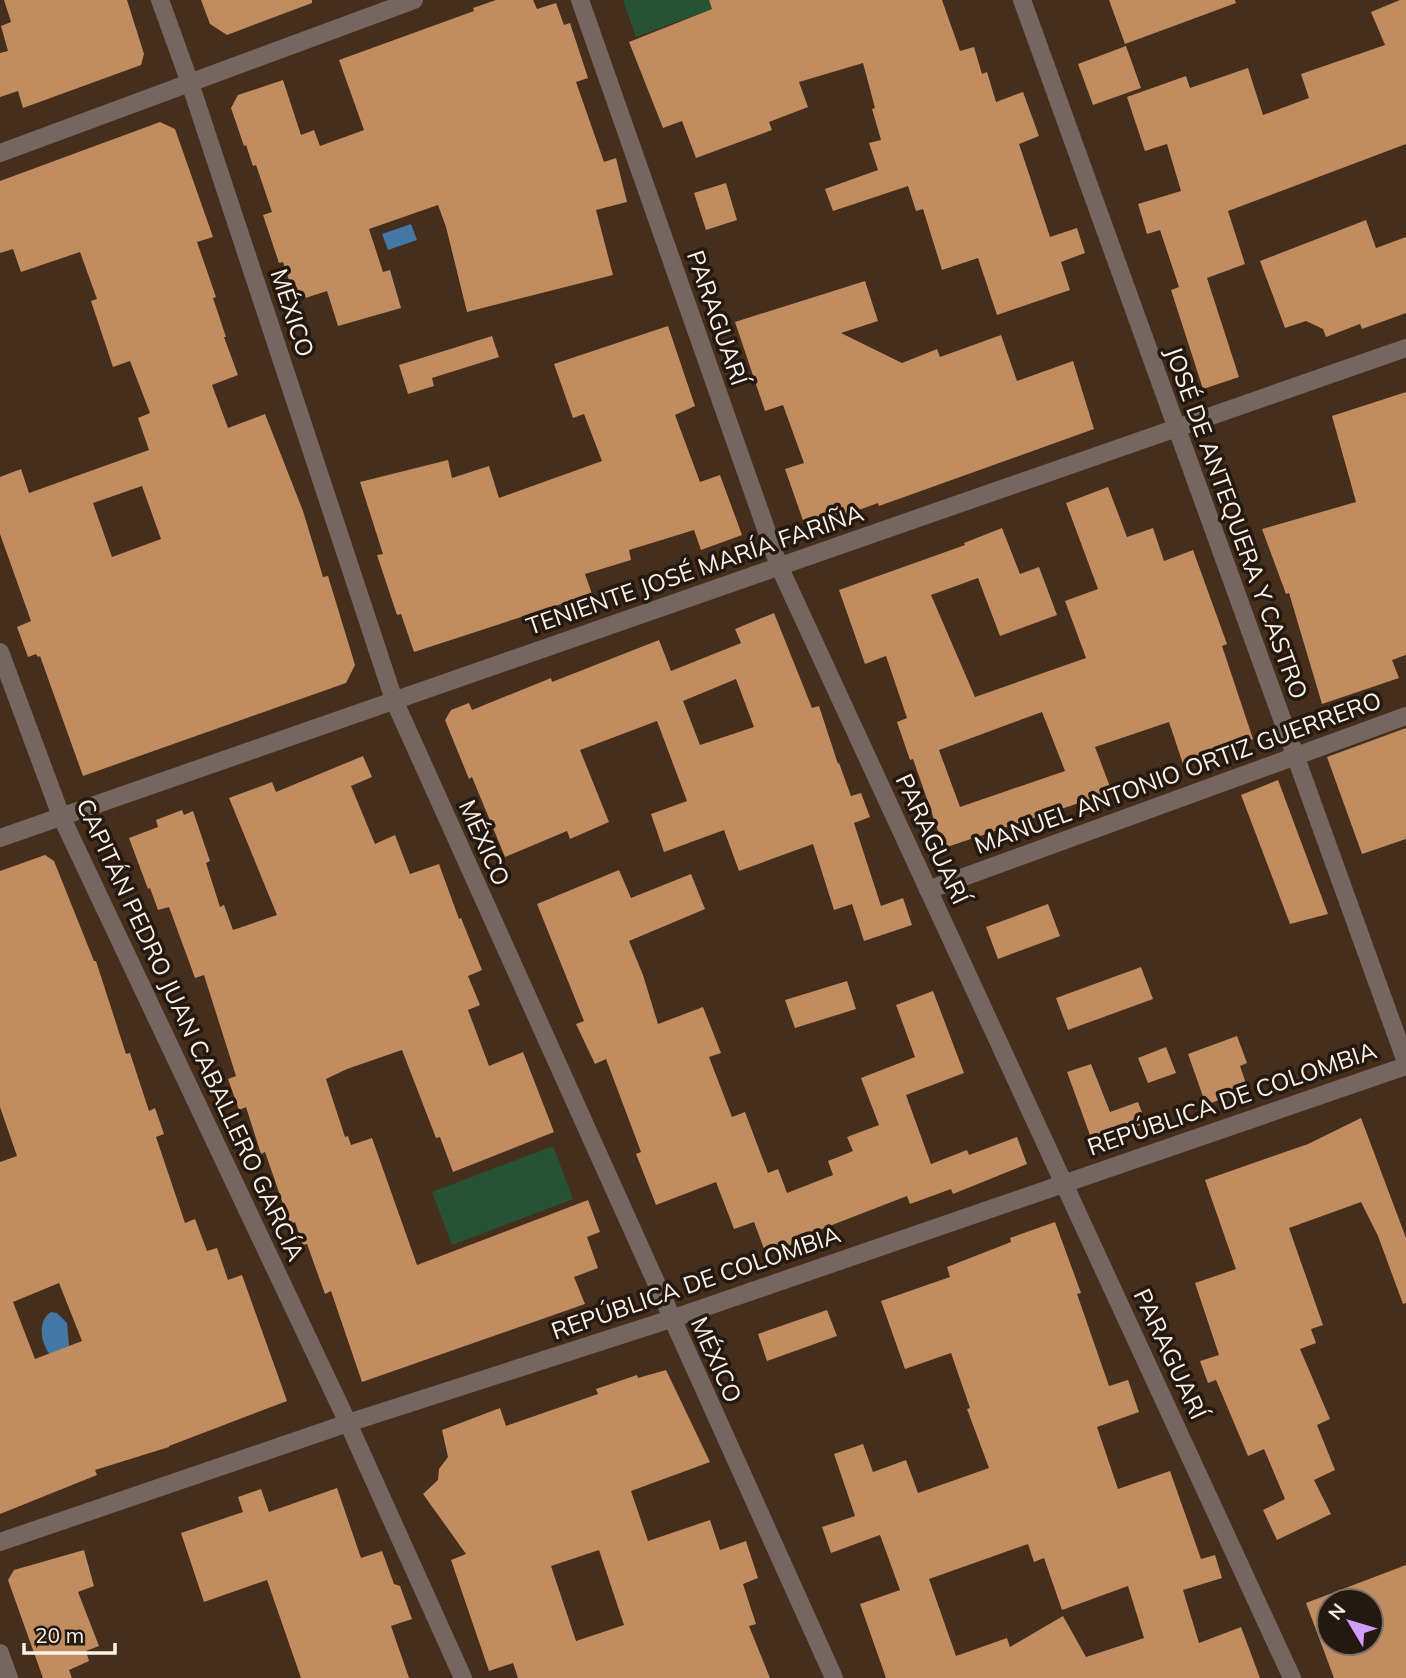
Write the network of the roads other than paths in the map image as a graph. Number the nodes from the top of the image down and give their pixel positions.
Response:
1 (160, 0) edge
2 (414, 0) edge
3 (580, 0) edge
4 (1022, 0) edge
5 (190, 83) junction
6 (0, 153) edge
7 (1406, 348) edge
8 (1175, 429) junction
9 (779, 566) junction
10 (0, 652) edge
11 (394, 700) junction
12 (1406, 716) edge
13 (1294, 757) junction
14 (61, 816) junction
15 (0, 838) edge
16 (928, 890) junction
17 (1406, 1064) edge
18 (1065, 1182) junction
19 (671, 1319) junction
20 (348, 1423) junction
21 (0, 1542) edge
22 (0, 1653) edge
23 (9, 1678) edge
24 (463, 1678) edge
25 (834, 1678) edge
26 (1292, 1678) edge

1 - 5 street, MÉXICO
2 - 5 street
3 - 9 street, PARAGUARÍ
4 - 8 street, JOSÉ DE ANTEQUERA Y CASTRO
5 - 6 street
5 - 11 street, MÉXICO
7 - 8 street, TENIENTE JOSÉ MARÍA FARIÑA
8 - 9 street, TENIENTE JOSÉ MARÍA FARIÑA
8 - 13 street, JOSÉ DE ANTEQUERA Y CASTRO
9 - 11 street, TENIENTE JOSÉ MARÍA FARIÑA
9 - 16 street, PARAGUARÍ
10 - 14 street, CAPITÁN PEDRO JUAN CABALLERO GARCÍA
11 - 14 street, TENIENTE JOSÉ MARÍA FARIÑA
11 - 19 street, MÉXICO
12 - 13 street, MANUEL ANTONIO ORTIZ GUERRERO
13 - 16 street, MANUEL ANTONIO ORTIZ GUERRERO
13 - 17 street, JOSÉ DE ANTEQUERA Y CASTRO
14 - 15 street, TENIENTE JOSÉ MARÍA FARIÑA
14 - 20 street, CAPITÁN PEDRO JUAN CABALLERO GARCÍA
16 - 18 street, PARAGUARÍ
17 - 18 street, REPÚBLICA DE COLOMBIA
18 - 19 street, REPÚBLICA DE COLOMBIA
18 - 26 street, PARAGUARÍ
19 - 20 street, REPÚBLICA DE COLOMBIA
19 - 25 street, MÉXICO
20 - 21 street, REPÚBLICA DE COLOMBIA
20 - 24 street, CAPITÁN PEDRO JUAN CABALLERO GARCÍA
22 - 23 street

